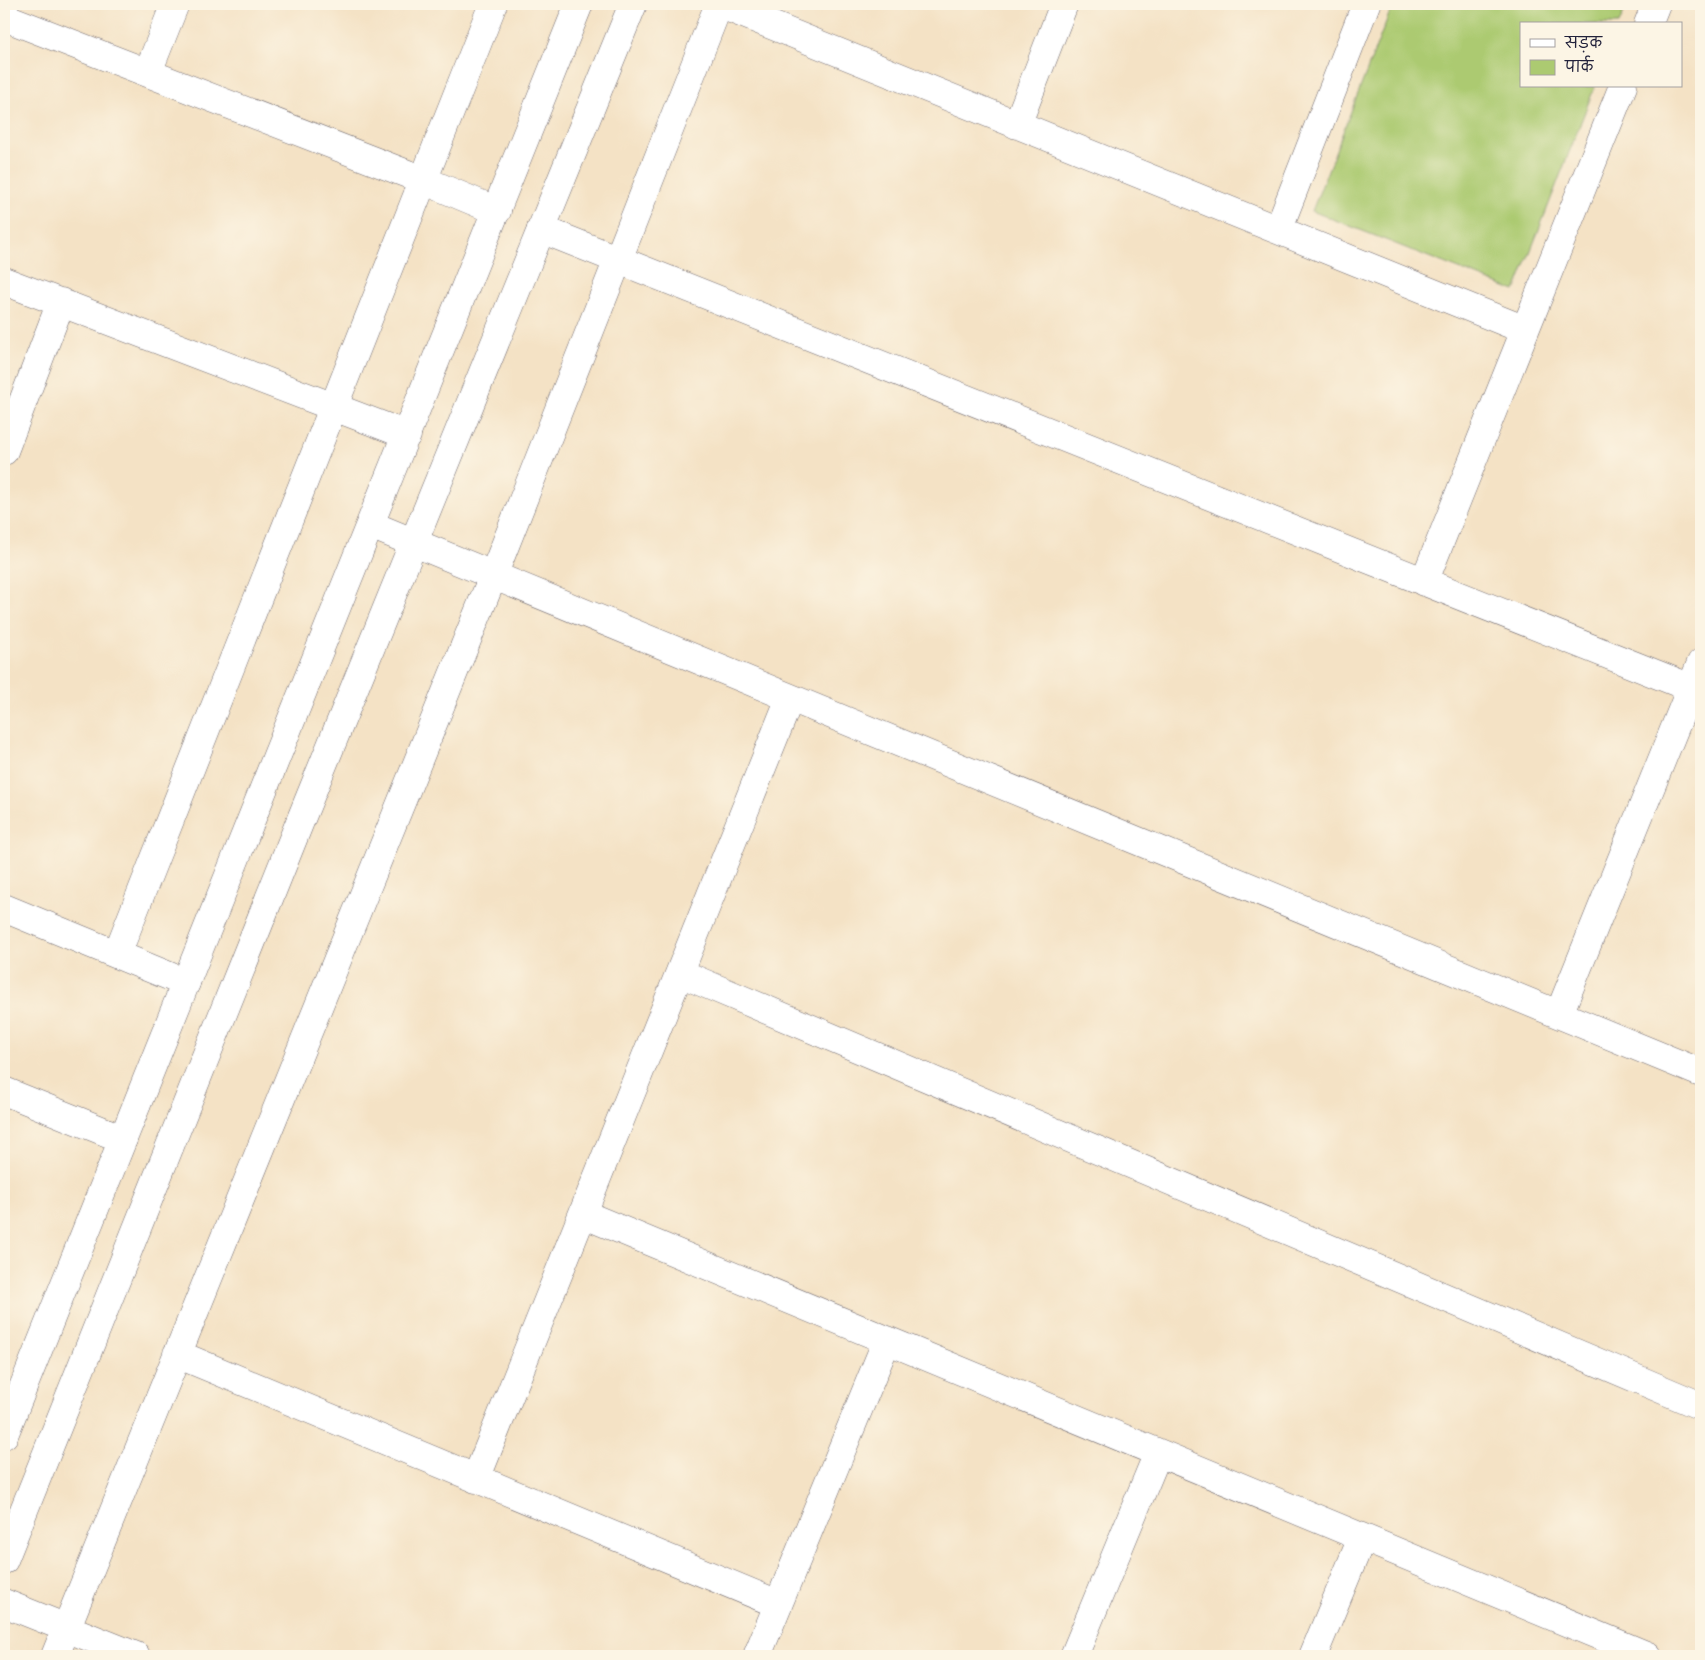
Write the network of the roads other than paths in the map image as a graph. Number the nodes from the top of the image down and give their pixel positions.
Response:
1 (175, 4) edge
2 (493, 4) edge
3 (580, 4) edge
4 (632, 4) edge
5 (719, 4) edge
6 (1064, 4) edge
7 (1366, 4) edge
8 (1656, 4) edge
9 (4, 17) edge
10 (1649, 22) edge
11 (148, 72) junction
12 (1622, 88) edge
13 (1017, 125) junction
14 (423, 180) junction
15 (497, 211) junction
16 (541, 229) junction
17 (1278, 230) junction
18 (618, 258) junction
19 (4, 281) edge
20 (61, 302) junction
21 (1525, 330) junction
22 (333, 408) junction
23 (407, 435) junction
24 (4, 451) edge
25 (370, 525) junction
26 (414, 543) junction
27 (492, 576) junction
28 (1424, 582) junction
29 (1701, 664) edge
30 (1691, 688) junction
31 (790, 698) junction
32 (4, 908) edge
33 (117, 954) junction
34 (680, 973) junction
35 (186, 983) junction
36 (1559, 1014) junction
37 (1701, 1073) edge
38 (4, 1092) edge
39 (123, 1139) junction
40 (583, 1214) junction
41 (886, 1340) junction
42 (176, 1354) junction
43 (1701, 1406) edge
44 (4, 1435) edge
45 (1158, 1453) junction
46 (476, 1479) junction
47 (1362, 1538) junction
48 (4, 1560) edge
49 (4, 1603) edge
50 (778, 1604) junction
51 (66, 1628) junction
52 (55, 1656) edge
53 (136, 1656) edge
54 (757, 1656) edge
55 (1074, 1656) edge
56 (1313, 1656) edge
57 (1648, 1656) edge

1 - 11 street
2 - 14 street
3 - 15 street
4 - 16 street
5 - 13 street
5 - 18 street
6 - 13 street
7 - 17 street
8 - 10 street
9 - 11 street
11 - 14 street
12 - 21 street
13 - 17 street
14 - 15 street
14 - 22 street
15 - 23 street
16 - 18 street
16 - 26 street
17 - 21 street
18 - 27 street
18 - 28 street
19 - 20 street
20 - 22 street
20 - 24 street
21 - 28 street
22 - 23 street
22 - 33 street
23 - 25 street
25 - 26 street
25 - 35 street
26 - 27 street
26 - 48 street
27 - 31 street
27 - 42 street
28 - 30 street
29 - 30 street
30 - 36 street
31 - 34 street
31 - 36 street
32 - 33 street
33 - 35 street
34 - 40 street
34 - 43 street
35 - 39 street
36 - 37 street
38 - 39 street
39 - 44 street
40 - 41 street
40 - 46 street
41 - 45 street
41 - 50 street
42 - 46 street
42 - 51 street
45 - 47 street
45 - 55 street
46 - 50 street
47 - 56 street
47 - 57 street
49 - 51 street
50 - 54 street
51 - 52 street
51 - 53 street

